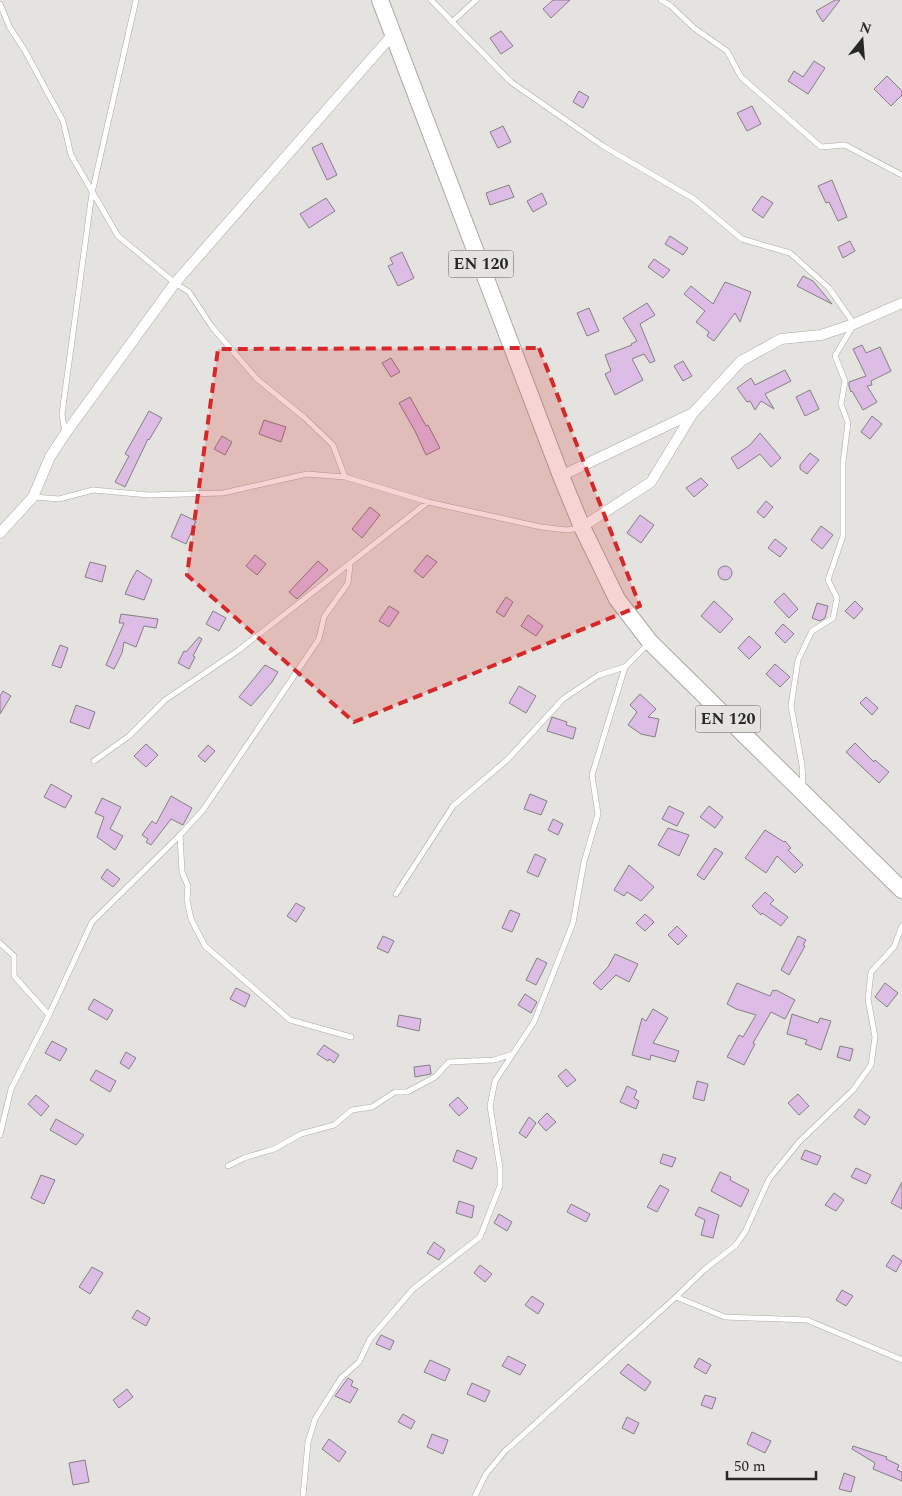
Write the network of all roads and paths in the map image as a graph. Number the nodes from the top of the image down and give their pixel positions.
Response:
1 (136, 0) edge
2 (380, 0) edge
3 (431, 0) edge
4 (476, 0) edge
5 (661, 0) edge
6 (0, 4) edge
7 (452, 22) junction
8 (394, 33) junction
9 (902, 175) edge
10 (92, 193) junction
11 (175, 283) junction
12 (902, 303) edge
13 (854, 324) junction
14 (693, 413) junction
15 (65, 434) junction
16 (561, 476) junction
17 (345, 477) junction
18 (33, 497) junction
19 (428, 502) junction
20 (582, 528) junction
21 (0, 533) edge
22 (350, 565) junction
23 (650, 642) junction
24 (625, 667) junction
25 (94, 760) dead end
26 (803, 793) junction
27 (180, 835) junction
28 (902, 890) edge
29 (396, 894) dead end
30 (902, 926) edge
31 (0, 943) edge
32 (49, 1015) junction
33 (351, 1037) dead end
34 (510, 1055) junction
35 (0, 1134) edge
36 (228, 1166) dead end
37 (676, 1298) junction
38 (902, 1360) edge
39 (303, 1496) edge
40 (475, 1496) edge

1 - 10 lane
2 - 8 main road, EN 120
3 - 7 lane
4 - 7 lane
5 - 9 lane
6 - 10 lane
7 - 13 lane
8 - 11 street
8 - 16 main road, EN 120
10 - 11 lane
10 - 15 lane
11 - 15 street
11 - 17 lane
12 - 13 street
13 - 14 street
13 - 26 lane
14 - 16 street
14 - 20 street
15 - 18 street
16 - 20 main road, EN 120
17 - 18 lane
17 - 19 lane
18 - 21 street
19 - 20 lane
19 - 22 lane
20 - 23 main road, EN 120
22 - 25 lane
22 - 27 lane
23 - 24 lane
23 - 26 main road, EN 120
24 - 29 lane
24 - 34 lane
26 - 28 main road, EN 120
27 - 32 lane
27 - 33 lane
30 - 37 lane
31 - 32 lane
32 - 35 lane
34 - 36 lane
34 - 39 lane
37 - 38 lane
37 - 40 lane

